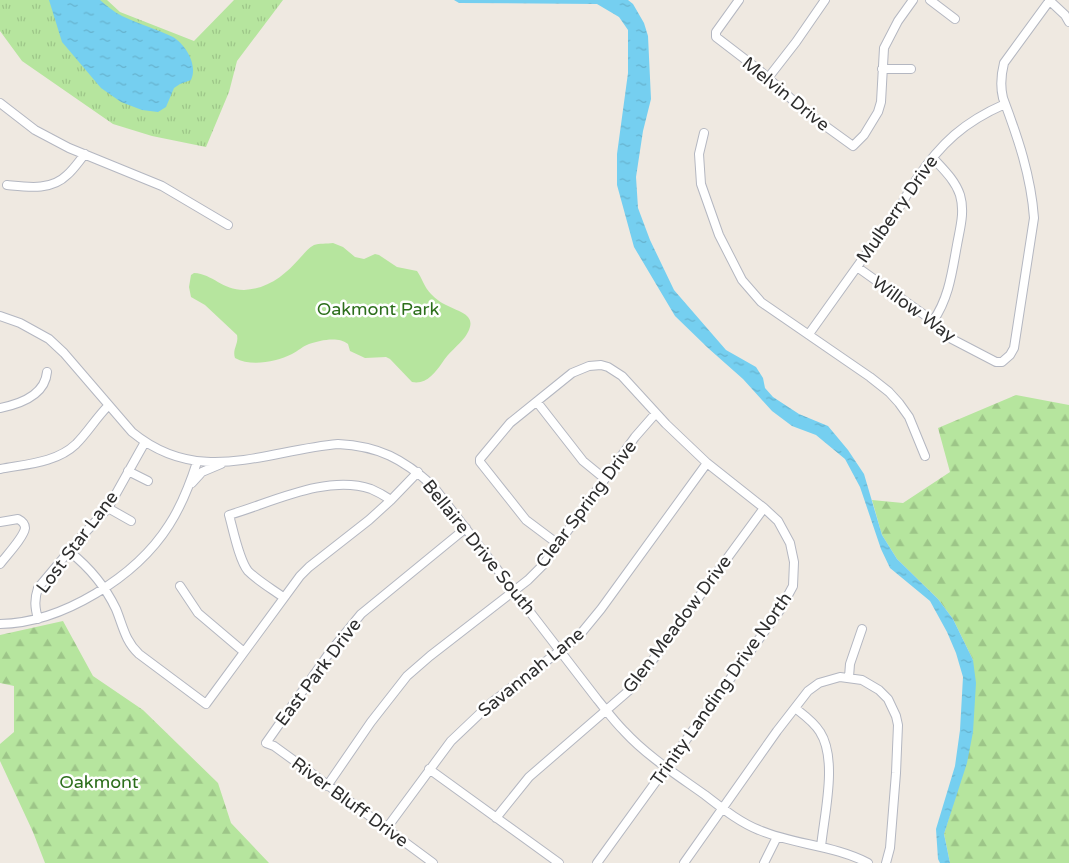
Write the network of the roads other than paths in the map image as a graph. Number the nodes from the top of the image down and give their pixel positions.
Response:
1 (739, 0) edge
2 (825, 0) edge
3 (913, 0) edge
4 (930, 0) edge
5 (1050, 0) edge
6 (955, 19) dead end
7 (1069, 22) edge
8 (882, 69) junction
9 (912, 69) dead end
10 (768, 78) junction
11 (0, 103) edge
12 (1005, 104) junction
13 (704, 133) dead end
14 (85, 154) junction
15 (933, 158) junction
16 (7, 185) dead end
17 (228, 225) dead end
18 (857, 267) junction
19 (0, 316) edge
20 (933, 321) junction
21 (809, 334) junction
22 (47, 372) dead end
23 (537, 402) junction
24 (108, 406) junction
25 (0, 408) edge
26 (656, 413) junction
27 (145, 442) junction
28 (925, 456) dead end
29 (197, 462) junction
30 (225, 462) junction
31 (707, 462) junction
32 (0, 469) edge
33 (128, 470) junction
34 (418, 472) junction
35 (605, 480) junction
36 (148, 481) dead end
37 (189, 487) junction
38 (391, 500) junction
39 (108, 508) junction
40 (764, 508) junction
41 (131, 521) dead end
42 (0, 522) edge
43 (466, 528) junction
44 (558, 544) junction
45 (70, 552) junction
46 (0, 564) edge
47 (180, 586) dead end
48 (105, 588) junction
49 (515, 590) junction
50 (283, 597) junction
51 (38, 619) junction
52 (0, 624) edge
53 (862, 629) dead end
54 (560, 651) junction
55 (244, 652) junction
56 (849, 677) junction
57 (795, 708) junction
58 (606, 711) junction
59 (266, 743) joint
60 (667, 768) junction
61 (429, 769) junction
62 (328, 786) junction
63 (723, 809) junction
64 (496, 818) junction
65 (386, 829) junction
66 (777, 837) junction
67 (821, 847) junction
68 (433, 863) edge
69 (558, 863) edge
70 (597, 863) edge
71 (684, 863) edge
72 (764, 863) edge
73 (868, 863) edge
74 (886, 863) edge

1 - 10 street, Melvin Drive
2 - 10 street
3 - 8 street
4 - 6 street
5 - 7 street
5 - 12 street
8 - 9 street
8 - 10 street, Melvin Drive
11 - 14 street
12 - 15 street, Mulberry Drive
12 - 20 street, Willow Way
13 - 21 street
14 - 16 street
14 - 17 street
15 - 18 street, Mulberry Drive
15 - 20 street
18 - 20 street, Willow Way
18 - 21 street, Mulberry Drive
19 - 24 street, Bellaire Drive South
21 - 28 street
22 - 25 street
23 - 26 street, Trinity Landing Drive North
23 - 35 street
23 - 44 street
24 - 27 street, Bellaire Drive South
24 - 32 street
26 - 31 street, Trinity Landing Drive North
26 - 35 street, Clear Spring Drive
27 - 29 street, Bellaire Drive South
27 - 33 street, Lost Star Lane
29 - 30 street, Bellaire Drive South
29 - 37 street
30 - 34 street, Bellaire Drive South
30 - 37 street
31 - 40 street, Trinity Landing Drive North
31 - 54 street, Savannah Lane
33 - 36 street
33 - 39 street, Lost Star Lane
34 - 38 street
34 - 43 street, Bellaire Drive South
35 - 44 street, Clear Spring Drive
37 - 48 street
38 - 50 street
38 - 50 street
39 - 41 street
39 - 45 street, Lost Star Lane
40 - 58 street, Glen Meadow Drive
40 - 60 street, Trinity Landing Drive North
42 - 46 street
43 - 49 street, Bellaire Drive South
43 - 59 street, East Park Drive
44 - 49 street, Clear Spring Drive
45 - 48 street
45 - 51 street, Lost Star Lane
47 - 55 street
48 - 51 street
48 - 55 street
49 - 54 street, Bellaire Drive South
49 - 62 street, Clear Spring Drive
50 - 55 street
51 - 52 street
53 - 56 street
54 - 58 street, Bellaire Drive South
54 - 61 street, Savannah Lane
56 - 57 street
56 - 74 street
57 - 63 street
57 - 67 street
58 - 60 street, Bellaire Drive South
58 - 64 street, Glen Meadow Drive
59 - 62 street, River Bluff Drive
60 - 63 street, Bellaire Drive South
60 - 70 street, Trinity Landing Drive North
61 - 64 street
61 - 65 street, Savannah Lane
62 - 65 street, River Bluff Drive
63 - 66 street, Bellaire Drive South
63 - 71 street
64 - 69 street
65 - 68 street, River Bluff Drive
66 - 67 street, Bellaire Drive South
66 - 72 street
67 - 73 street, Bellaire Drive South

